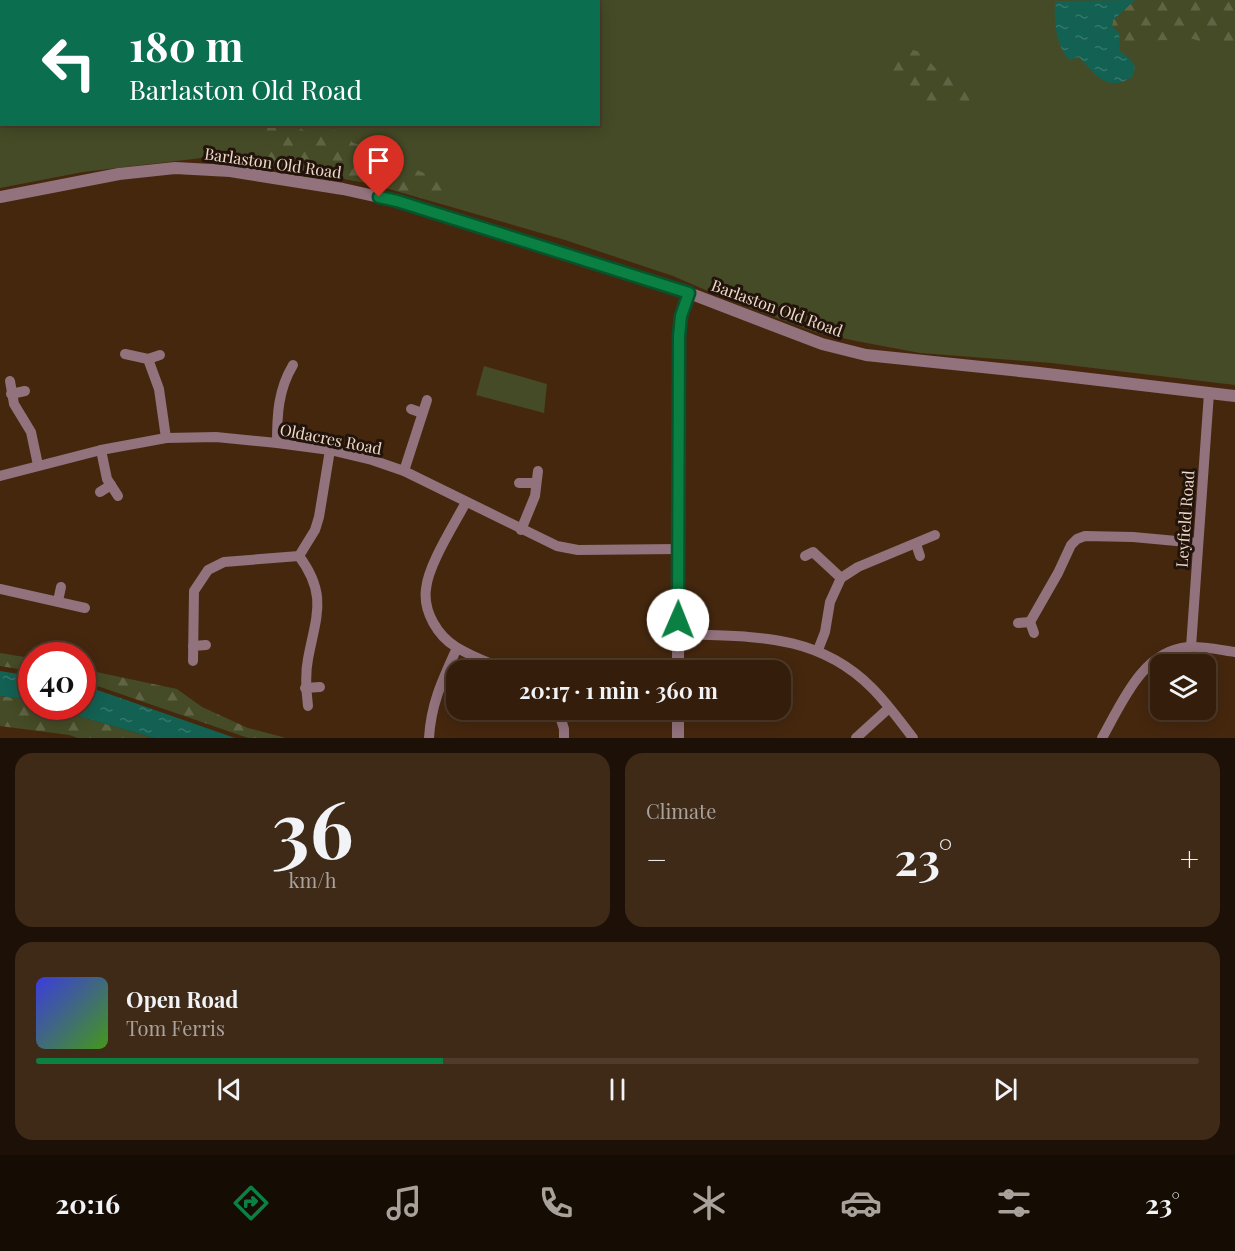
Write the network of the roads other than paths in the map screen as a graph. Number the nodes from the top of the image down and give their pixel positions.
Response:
1 (0, 197) edge
2 (689, 293) junction
3 (125, 354) dead end
4 (160, 355) dead end
5 (148, 359) junction
6 (293, 365) dead end
7 (10, 381) dead end
8 (24, 391) dead end
9 (1209, 393) junction
10 (11, 394) junction
11 (1235, 396) edge
12 (427, 400) dead end
13 (411, 409) dead end
14 (422, 413) junction
15 (166, 438) junction
16 (277, 443) junction
17 (101, 450) junction
18 (330, 450) junction
19 (38, 465) junction
20 (404, 471) junction
21 (538, 471) dead end
22 (0, 476) edge
23 (519, 483) dead end
24 (536, 483) junction
25 (111, 485) junction
26 (100, 492) dead end
27 (118, 496) dead end
28 (466, 502) junction
29 (521, 530) junction
30 (935, 535) dead end
31 (1198, 543) junction
32 (916, 544) junction
33 (679, 549) junction
34 (810, 550) dead end
35 (299, 556) junction
36 (920, 556) dead end
37 (841, 578) junction
38 (61, 586) dead end
39 (0, 589) edge
40 (58, 601) junction
41 (85, 608) dead end
42 (1030, 622) junction
43 (1018, 623) dead end
44 (1034, 633) dead end
45 (678, 634) junction
46 (206, 645) dead end
47 (193, 646) junction
48 (1191, 647) junction
49 (457, 648) junction
50 (818, 650) junction
51 (1235, 652) edge
52 (484, 660) edge
53 (678, 660) edge
54 (193, 661) dead end
55 (320, 687) dead end
56 (305, 688) junction
57 (308, 706) dead end
58 (889, 708) junction
59 (561, 720) edge
60 (678, 720) edge
61 (429, 738) edge
62 (564, 738) edge
63 (678, 738) edge
64 (856, 738) edge
65 (913, 738) edge
66 (1102, 738) edge

1 - 2 street, Barlaston Old Road
2 - 9 street, Barlaston Old Road
2 - 33 street
3 - 5 street
4 - 5 street
5 - 15 street
6 - 16 street
7 - 10 street
8 - 10 street
9 - 11 street, Barlaston Old Road
9 - 31 street, Leyfield Road
10 - 19 street
12 - 14 street
13 - 14 street
14 - 20 street
15 - 16 street, Oldacres Road
15 - 17 street, Oldacres Road
16 - 18 street, Oldacres Road
17 - 19 street, Oldacres Road
17 - 25 street
18 - 20 street, Oldacres Road
18 - 35 street
19 - 22 street, Oldacres Road
20 - 28 street, Oldacres Road
21 - 24 street
23 - 24 street
24 - 29 street
25 - 26 street
25 - 27 street
28 - 29 street, Oldacres Road
28 - 49 street
29 - 33 street, Oldacres Road
30 - 32 street
31 - 42 street
31 - 48 street, Leyfield Road
32 - 36 street
32 - 37 street
33 - 45 street
34 - 37 street
35 - 47 street
35 - 56 street
37 - 50 street
38 - 40 street
39 - 40 street
40 - 41 street
42 - 43 street
42 - 44 street
45 - 50 street
45 - 53 street
46 - 47 street
47 - 54 street
48 - 51 street
48 - 66 street
49 - 52 street
49 - 61 street
50 - 58 street
55 - 56 street
56 - 57 street
58 - 64 street
58 - 65 street
59 - 62 street
60 - 63 street

